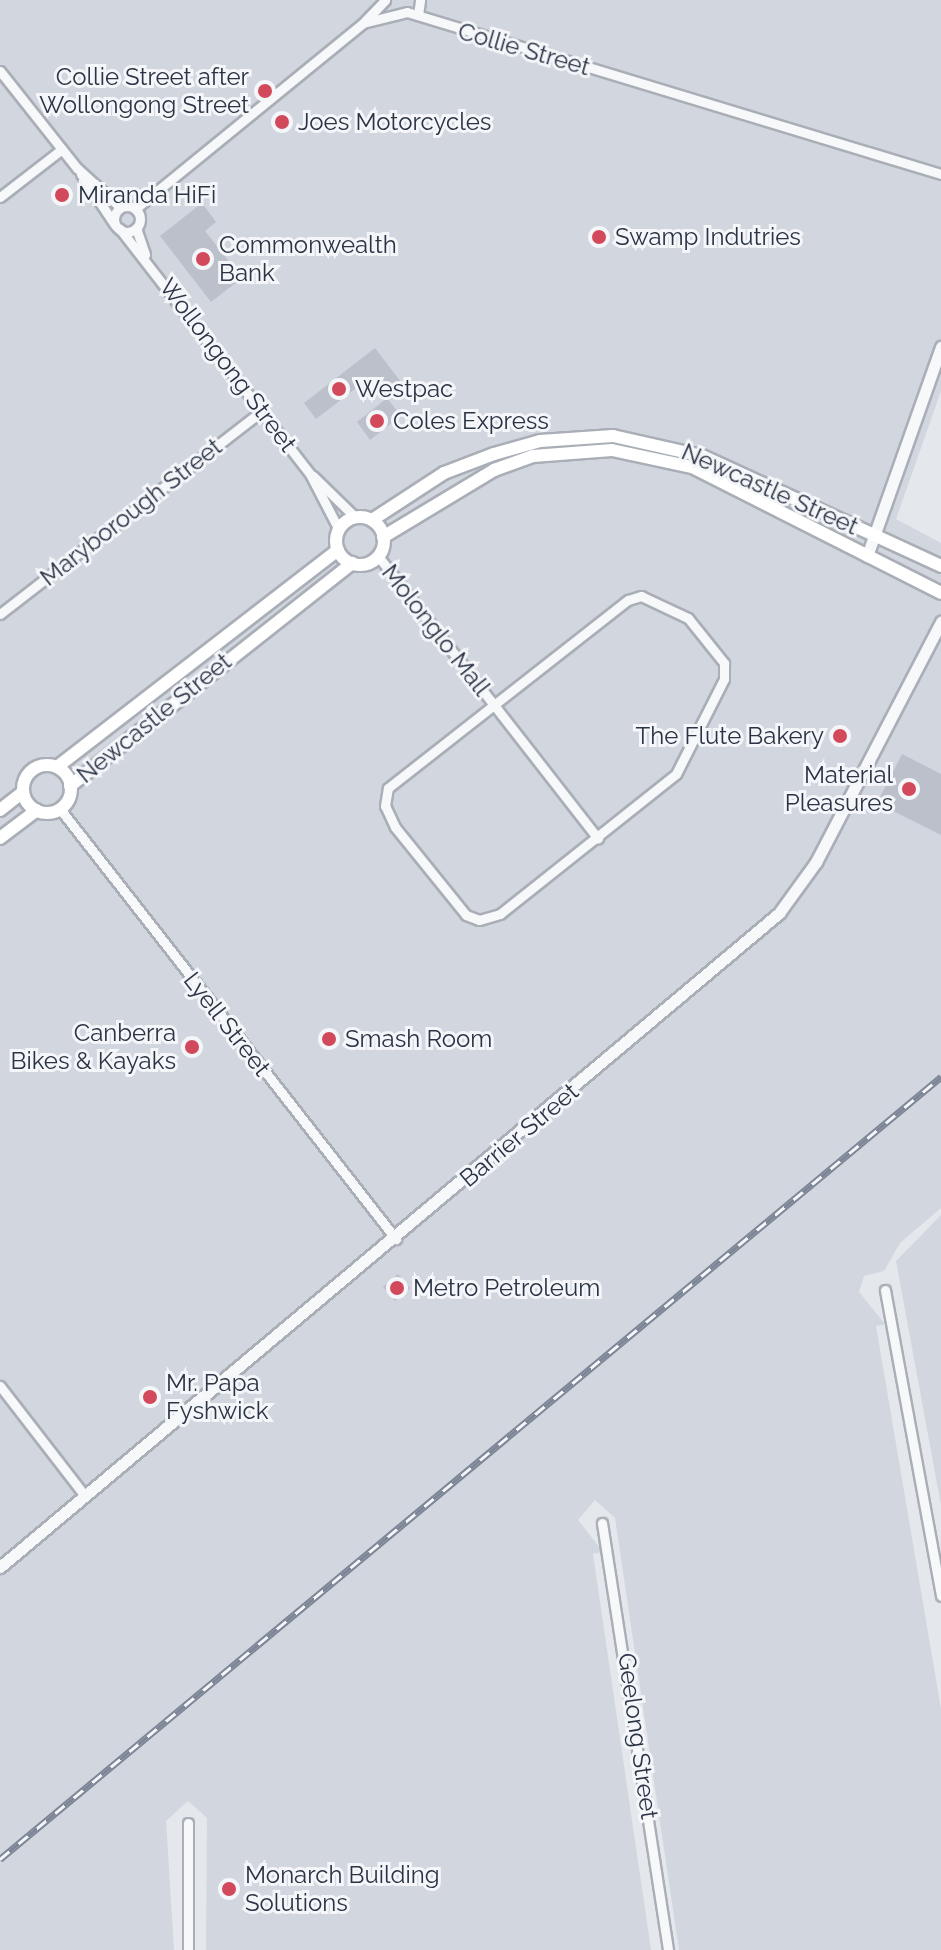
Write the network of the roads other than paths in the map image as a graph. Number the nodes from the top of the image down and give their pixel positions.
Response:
1 (385, 0) edge
2 (420, 0) edge
3 (418, 15) junction
4 (363, 23) junction
5 (0, 71) edge
6 (62, 149) junction
7 (77, 168) junction
8 (941, 174) edge
9 (0, 197) edge
10 (120, 207) junction
11 (137, 218) junction
12 (118, 227) junction
13 (146, 257) junction
14 (941, 347) edge
15 (262, 411) junction
16 (310, 474) junction
17 (355, 517) junction
18 (372, 520) junction
19 (339, 530) junction
20 (875, 535) junction
21 (383, 537) junction
22 (338, 550) junction
23 (906, 551) junction
24 (378, 556) junction
25 (867, 556) junction
26 (352, 563) junction
27 (941, 566) edge
28 (941, 575) edge
29 (941, 593) edge
30 (0, 614) edge
31 (941, 622) edge
32 (494, 705) junction
33 (57, 767) junction
34 (70, 786) junction
35 (23, 792) junction
36 (60, 809) junction
37 (0, 810) edge
38 (37, 810) junction
39 (0, 838) edge
40 (598, 839) junction
41 (396, 1239) junction
42 (885, 1290) dead end
43 (0, 1386) edge
44 (85, 1496) junction
45 (602, 1523) dead end
46 (0, 1567) edge
47 (941, 1596) edge
48 (188, 1823) dead end
49 (188, 1950) edge
50 (668, 1950) edge

1 - 4 street
2 - 3 street
3 - 4 street, Collie Street
3 - 8 street, Collie Street
4 - 11 street, Collie Street
5 - 6 street, Wollongong Street
6 - 7 street, Wollongong Street
6 - 9 street
7 - 10 street, Wollongong Street
7 - 12 street, Wollongong Street
10 - 11 street
10 - 12 street
11 - 12 street
11 - 13 street, Wollongong Street
12 - 13 street, Wollongong Street
13 - 15 street, Wollongong Street
14 - 20 street
15 - 16 street, Wollongong Street
15 - 30 street, Maryborough Street
16 - 17 street, Wollongong Street
16 - 19 street, Wollongong Street
17 - 18 main road
17 - 19 main road
18 - 20 main road, Newcastle Street
18 - 21 main road
19 - 22 main road
20 - 23 main road, Newcastle Street
20 - 25 street
21 - 24 main road
21 - 25 main road, Newcastle Street
22 - 26 main road
22 - 33 main road, Newcastle Street
23 - 27 main road, Newcastle Street
23 - 28 main road
24 - 26 main road
24 - 32 street, Molonglo Mall
25 - 29 main road, Newcastle Street
26 - 34 main road, Newcastle Street
31 - 41 street, Barrier Street
32 - 40 street, Molonglo Mall
32 - 40 street, Molonglo Mall
32 - 40 street, Molonglo Mall
33 - 34 main road
33 - 35 main road
34 - 36 main road
35 - 37 main road
35 - 38 main road
36 - 38 main road
36 - 41 street, Lyell Street
38 - 39 main road
41 - 44 street, Barrier Street
42 - 47 street
43 - 44 street
44 - 46 street, Barrier Street
45 - 50 street, Geelong Street
48 - 49 street

